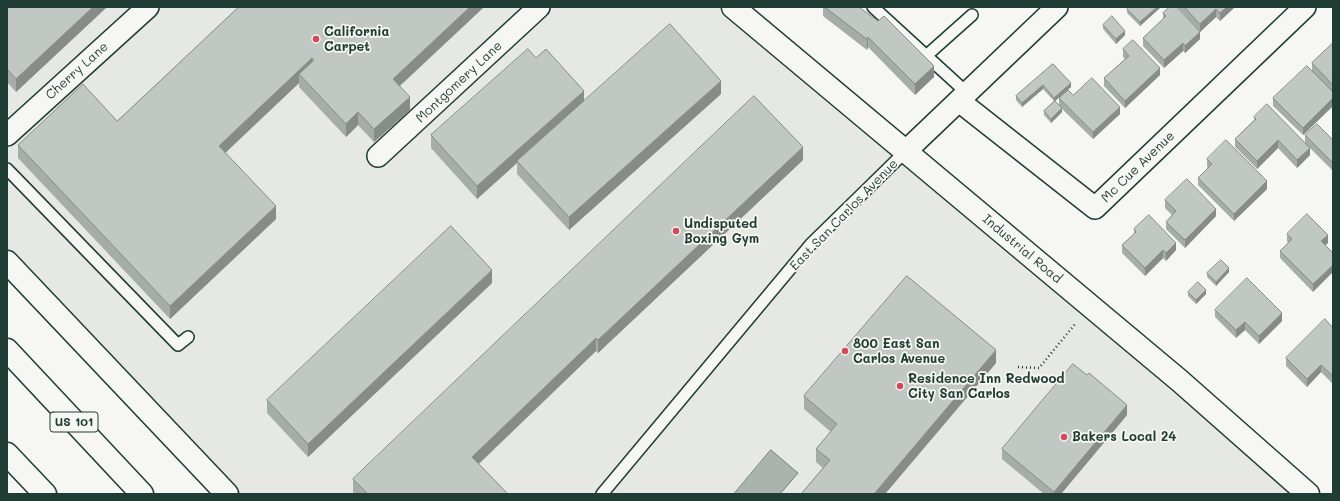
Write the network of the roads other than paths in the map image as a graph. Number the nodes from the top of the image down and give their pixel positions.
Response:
1 (148, 7) edge
2 (539, 7) edge
3 (734, 7) edge
4 (873, 7) edge
5 (1057, 7) edge
6 (1305, 7) edge
7 (972, 15) dead end
8 (926, 56) junction
9 (963, 97) junction
10 (7, 135) edge
11 (906, 151) junction
12 (378, 156) dead end
13 (7, 169) edge
14 (7, 262) edge
15 (188, 337) dead end
16 (7, 350) edge
17 (7, 454) edge
18 (45, 494) edge
19 (142, 494) edge
20 (227, 494) edge
21 (602, 494) edge
22 (1308, 494) edge

1 - 10 street, Cherry Lane
2 - 12 street, Montgomery Lane
3 - 11 main road, Industrial Road
4 - 8 lane
5 - 9 street, East San Carlos Avenue
6 - 9 street, Mc Cue Avenue
7 - 8 lane
8 - 9 lane
9 - 11 street, East San Carlos Avenue
11 - 21 lane, East San Carlos Avenue
11 - 22 main road, Industrial Road
13 - 15 lane
14 - 20 main road
16 - 19 main road, US 101
17 - 18 main road

